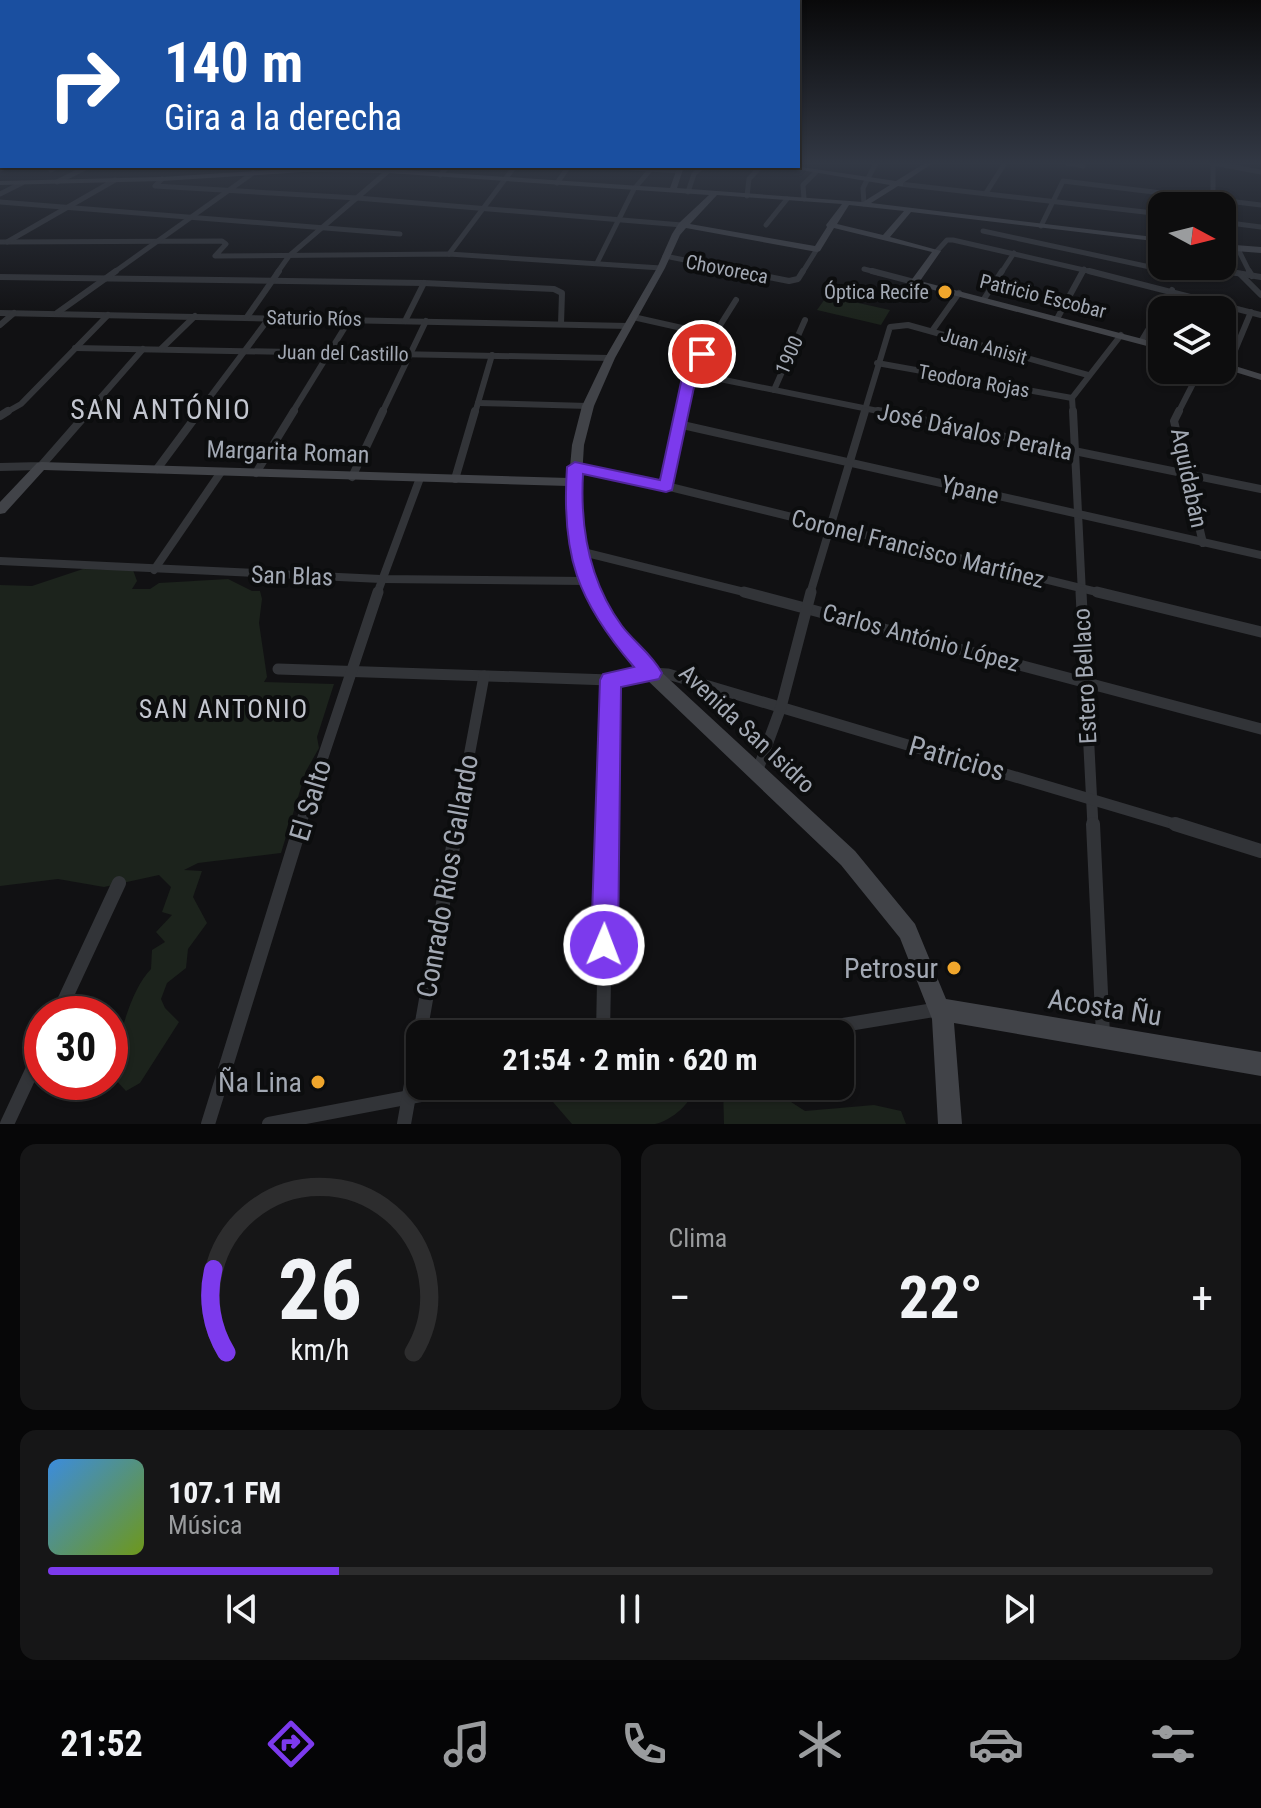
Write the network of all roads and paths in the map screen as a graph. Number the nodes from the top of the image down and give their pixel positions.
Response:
1 (53, 215) edge
2 (163, 215) edge
3 (195, 215) edge
4 (336, 215) edge
5 (478, 215) edge
6 (562, 215) edge
7 (619, 215) edge
8 (692, 215) edge
9 (774, 215) edge
10 (837, 215) edge
11 (904, 215) edge
12 (946, 215) edge
13 (1046, 215) edge
14 (191, 218) junction
15 (617, 220) junction
16 (985, 220) junction
17 (1236, 224) edge
18 (682, 225) junction
19 (766, 225) dead end
20 (830, 225) junction
21 (1041, 226) junction
22 (1261, 227) edge
23 (320, 229) junction
24 (983, 231) junction
25 (400, 234) dead end
26 (1148, 238) edge
27 (884, 239) junction
28 (157, 242) junction
29 (2, 244) edge
30 (977, 245) junction
31 (817, 249) junction
32 (1238, 249) joint
33 (1261, 250) edge
34 (937, 251) junction
35 (1014, 253) junction
36 (449, 254) junction
37 (289, 256) junction
38 (665, 256) junction
39 (597, 263) junction
40 (1148, 267) edge
41 (661, 268) junction
42 (864, 269) dead end
43 (1084, 269) junction
44 (1236, 273) edge
45 (1240, 274) junction
46 (1252, 276) junction
47 (0, 277) edge
48 (1261, 277) edge
49 (105, 280) junction
50 (914, 282) junction
51 (268, 283) junction
52 (424, 283) junction
53 (1172, 290) junction
54 (959, 293) junction
55 (1261, 295) edge
56 (984, 299) junction
57 (736, 300) dead end
58 (1251, 312) junction
59 (0, 313) edge
60 (14, 313) junction
61 (56, 314) junction
62 (108, 315) junction
63 (1261, 315) edge
64 (195, 316) junction
65 (247, 317) junction
66 (270, 317) junction
67 (1058, 317) junction
68 (350, 319) junction
69 (805, 320) dead end
70 (405, 321) junction
71 (426, 321) junction
72 (630, 322) junction
73 (561, 324) junction
74 (0, 325) edge
75 (932, 331) junction
76 (713, 335) junction
77 (1121, 335) junction
78 (1142, 340) junction
79 (1148, 342) edge
80 (1236, 343) edge
81 (75, 348) junction
82 (143, 349) junction
83 (161, 349) junction
84 (245, 351) junction
85 (328, 352) junction
86 (410, 354) junction
87 (492, 355) junction
88 (610, 358) junction
89 (877, 363) junction
90 (1236, 369) edge
91 (690, 373) junction
92 (1088, 375) junction
93 (1261, 377) edge
94 (1193, 384) edge
95 (774, 390) junction
96 (1072, 398) junction
97 (478, 403) junction
98 (588, 406) junction
99 (864, 409) junction
100 (0, 416) edge
101 (678, 424) junction
102 (1074, 453) junction
103 (848, 463) junction
104 (41, 466) junction
105 (0, 467) edge
106 (575, 467) junction
107 (157, 469) junction
108 (221, 472) junction
109 (256, 473) junction
110 (1185, 475) junction
111 (352, 477) junction
112 (420, 478) junction
113 (455, 479) junction
114 (574, 482) junction
115 (666, 486) junction
116 (1261, 489) edge
117 (0, 510) edge
118 (1077, 515) junction
119 (829, 526) junction
120 (1203, 543) junction
121 (579, 551) junction
122 (1261, 555) edge
123 (0, 561) edge
124 (154, 570) junction
125 (381, 579) junction
126 (585, 581) junction
127 (1081, 590) junction
128 (806, 607) junction
129 (1261, 632) edge
130 (278, 669) dead end
131 (349, 673) junction
132 (651, 673) junction
133 (484, 676) junction
134 (610, 680) junction
135 (1086, 683) junction
136 (781, 707) junction
137 (1261, 729) edge
138 (757, 772) junction
139 (1091, 798) junction
140 (1261, 853) edge
141 (119, 883) dead end
142 (66, 996) edge
143 (940, 1009) junction
144 (421, 1020) edge
145 (603, 1020) edge
146 (854, 1023) edge
147 (1103, 1035) junction
148 (1261, 1065) edge
149 (24, 1088) edge
150 (406, 1096) edge
151 (407, 1100) edge
152 (7, 1124) edge
153 (208, 1124) edge
154 (269, 1124) edge
155 (404, 1124) edge
156 (950, 1124) edge

1 - 29 street
2 - 14 street
3 - 14 street
4 - 23 street
5 - 36 street
6 - 15 street
7 - 15 street
8 - 18 main road, Avenida San Isidro
9 - 19 street
10 - 20 main road
11 - 27 main road
12 - 16 main road
13 - 21 street
14 - 23 street
14 - 28 street
15 - 18 street
15 - 39 street
16 - 21 main road
16 - 24 street
17 - 22 street
18 - 31 main road
18 - 38 main road, Avenida San Isidro
20 - 27 main road
20 - 31 main road
21 - 26 main road
23 - 25 street
23 - 37 street
24 - 30 street
24 - 40 street
27 - 34 main road
28 - 29 street
28 - 37 street
28 - 49 street
30 - 34 street
30 - 35 street
31 - 38 street, Chovoreca
32 - 33 main road
32 - 46 street
34 - 50 main road
35 - 43 street
35 - 56 street
36 - 37 street
36 - 39 street
37 - 51 street
38 - 41 main road, Avenida San Isidro
39 - 41 street
41 - 72 main road, Avenida San Isidro
42 - 50 street
43 - 53 street
43 - 67 street
44 - 45 street
45 - 46 street
45 - 55 street
46 - 48 street
47 - 49 street
49 - 51 street
49 - 61 street
50 - 54 main road, Patricio Escobar
51 - 52 street
51 - 65 street
52 - 70 street
52 - 73 street
53 - 58 street
53 - 78 street
54 - 56 main road, Patricio Escobar
54 - 75 street
56 - 67 main road, Patricio Escobar
57 - 76 street
58 - 63 street
58 - 80 street
59 - 60 street, Saturio Ríos
60 - 61 street, Saturio Ríos
60 - 74 street
61 - 62 street, Saturio Ríos
62 - 64 street, Saturio Ríos
62 - 81 street
64 - 65 street, Saturio Ríos
64 - 83 street
65 - 66 street, Saturio Ríos
66 - 68 street, Saturio Ríos
66 - 84 street
67 - 77 main road, Patricio Escobar
68 - 70 street, Saturio Ríos
68 - 85 street
69 - 95 street, 1900
70 - 71 street, Saturio Ríos
71 - 73 street, Saturio Ríos
71 - 86 street
72 - 73 street, Saturio Ríos
72 - 76 street, Saturio Ríos
72 - 88 main road, Avenida San Isidro
75 - 89 street, Juan Anisit
75 - 92 street, Juan Anisit
76 - 91 street
77 - 78 main road, Patricio Escobar
77 - 92 street
78 - 79 main road, Patricio Escobar
81 - 82 street, Juan del Castillo
81 - 100 street
82 - 83 street, Juan del Castillo
82 - 104 street
83 - 84 street, Juan del Castillo
84 - 85 street, Juan del Castillo
84 - 107 street
85 - 86 street, Juan del Castillo
85 - 109 street
86 - 87 street, Juan del Castillo
86 - 111 street
87 - 88 street, Juan del Castillo
87 - 97 street
88 - 98 main road, Avenida San Isidro
89 - 96 street, Teodora Rojas
89 - 99 street
90 - 93 main road
91 - 95 street, José Dávalos Peralta
91 - 101 street
92 - 96 street
94 - 110 street, Aquidabán
95 - 99 street, José Dávalos Peralta
96 - 102 street, Estero Bellaco
97 - 98 street
97 - 113 street
98 - 106 main road, Avenida San Isidro
99 - 102 street, José Dávalos Peralta
99 - 103 street
101 - 103 street, Ypane
101 - 115 street
102 - 110 street, José Dávalos Peralta
102 - 118 street, Estero Bellaco
103 - 118 street, Ypane
103 - 119 street
104 - 105 street, Margarita Roman
104 - 107 main road, Margarita Roman
104 - 117 main road
106 - 114 main road, Avenida San Isidro
106 - 115 street, Coronel Francisco Martínez
107 - 108 main road, Margarita Roman
108 - 109 main road, Margarita Roman
108 - 124 street
109 - 111 main road, Margarita Roman
110 - 116 street, José Dávalos Peralta
110 - 120 street, Aquidabán
111 - 112 main road, Margarita Roman
112 - 113 main road, Margarita Roman
112 - 125 street, El Salto
113 - 114 main road, Margarita Roman
114 - 121 main road, Avenida San Isidro
115 - 119 street, Coronel Francisco Martínez
118 - 120 street, Ypane
118 - 127 street, Estero Bellaco
119 - 127 street, Coronel Francisco Martínez
119 - 128 street
120 - 122 street, Ypane
121 - 126 main road, Avenida San Isidro
121 - 128 street, Carlos António López
123 - 124 street, San Blas
124 - 125 street, San Blas
125 - 126 street, San Blas
125 - 131 street, El Salto
126 - 132 main road, Avenida San Isidro
127 - 129 street, Coronel Francisco Martínez
127 - 135 street, Estero Bellaco
128 - 135 street, Carlos António López
128 - 136 street
130 - 131 street
131 - 133 street
131 - 153 street, El Salto
132 - 134 street
132 - 136 street, Patricios
132 - 138 main road, Avenida San Isidro
133 - 134 street
133 - 144 street, Conrado Rios Gallardo
134 - 145 street
135 - 137 street, Carlos António López
135 - 139 street, Estero Bellaco
136 - 138 street
136 - 139 street, Patricios
138 - 143 main road, Avenida San Isidro
139 - 140 street, Patricios
139 - 147 street, Estero Bellaco
141 - 142 street
143 - 146 street
143 - 147 main road, Acosta Ñu
143 - 156 main road, Avenida San Isidro
147 - 148 main road, Acosta Ñu
149 - 152 street
150 - 154 street
151 - 155 street, Conrado Rios Gallardo

